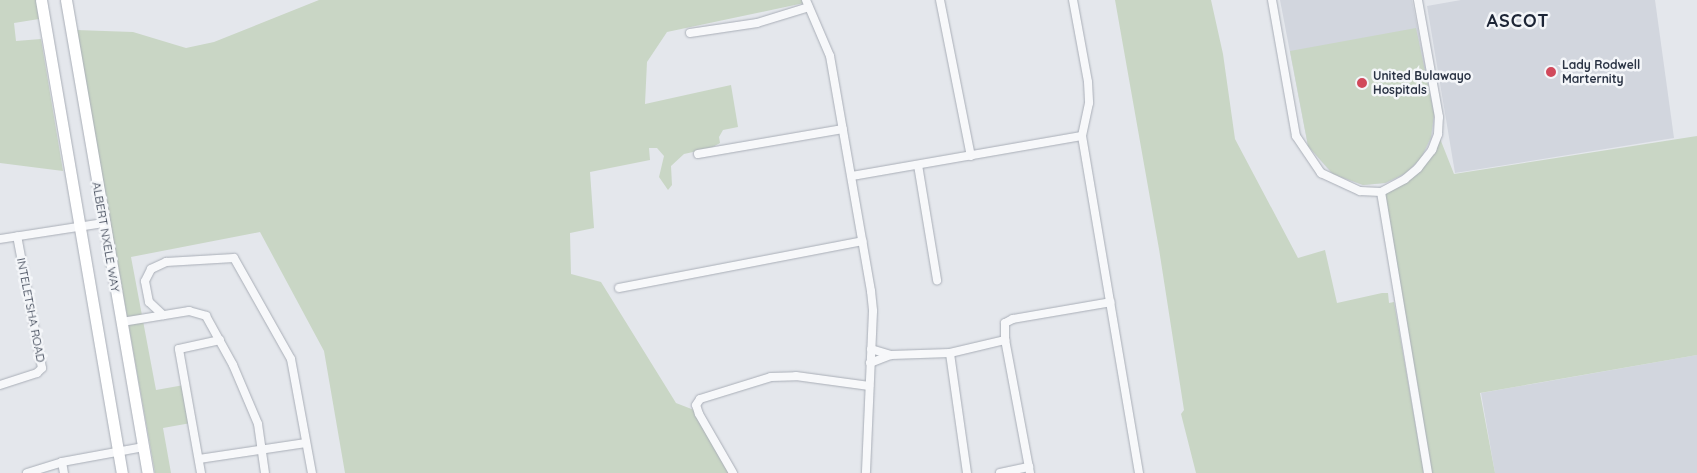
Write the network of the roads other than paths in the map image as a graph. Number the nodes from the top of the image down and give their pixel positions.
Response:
1 (41, 0) edge
2 (66, 0) edge
3 (940, 0) edge
4 (1073, 0) edge
5 (1272, 0) edge
6 (1418, 0) edge
7 (807, 3) edge
8 (690, 33) dead end
9 (843, 129) junction
10 (1082, 136) junction
11 (698, 154) dead end
12 (971, 156) junction
13 (918, 165) junction
14 (852, 176) junction
15 (1381, 192) junction
16 (103, 223) junction
17 (80, 226) junction
18 (16, 236) junction
19 (0, 239) edge
20 (862, 241) junction
21 (937, 280) dead end
22 (619, 288) dead end
23 (1111, 302) junction
24 (163, 315) junction
25 (122, 322) junction
26 (220, 340) junction
27 (1005, 340) junction
28 (870, 349) junction
29 (950, 354) junction
30 (891, 355) junction
31 (870, 362) junction
32 (0, 385) edge
33 (869, 386) junction
34 (306, 443) junction
35 (144, 447) junction
36 (263, 448) junction
37 (118, 451) junction
38 (199, 459) junction
39 (62, 462) junction
40 (1029, 470) edge
41 (27, 473) edge
42 (64, 473) edge
43 (122, 473) edge
44 (148, 473) edge
45 (202, 473) edge
46 (265, 473) edge
47 (312, 473) edge
48 (733, 473) edge
49 (866, 473) edge
50 (967, 473) edge
51 (1000, 473) edge
52 (1139, 473) edge
53 (1428, 473) edge

1 - 17 main road, ALBERT NXELE WAY
2 - 16 main road, ALBERT NXELE WAY
3 - 12 street
4 - 10 street
5 - 15 street
6 - 15 street
7 - 8 street
7 - 9 street
9 - 11 street
9 - 14 street
10 - 12 street
10 - 23 street
12 - 13 street
13 - 14 street
13 - 21 street
14 - 20 street
15 - 53 street
16 - 17 street
16 - 25 main road, ALBERT NXELE WAY
17 - 18 street
17 - 37 main road, ALBERT NXELE WAY
18 - 19 street
18 - 32 street, INTELETSHA ROAD
20 - 22 street
20 - 28 street
23 - 27 street
23 - 52 street
24 - 25 street
24 - 26 street
24 - 34 street
25 - 35 main road, ALBERT NXELE WAY
26 - 36 street
26 - 38 street
27 - 29 street
27 - 40 street
28 - 30 street
28 - 31 street
29 - 30 street
29 - 50 street
30 - 31 street
31 - 33 street
33 - 48 street
33 - 49 street
34 - 36 street
34 - 47 street
35 - 37 street
35 - 44 main road, ALBERT NXELE WAY
36 - 38 street
36 - 46 street
37 - 39 street
37 - 43 main road, ALBERT NXELE WAY
38 - 45 street
39 - 41 street
39 - 42 street
40 - 51 street

